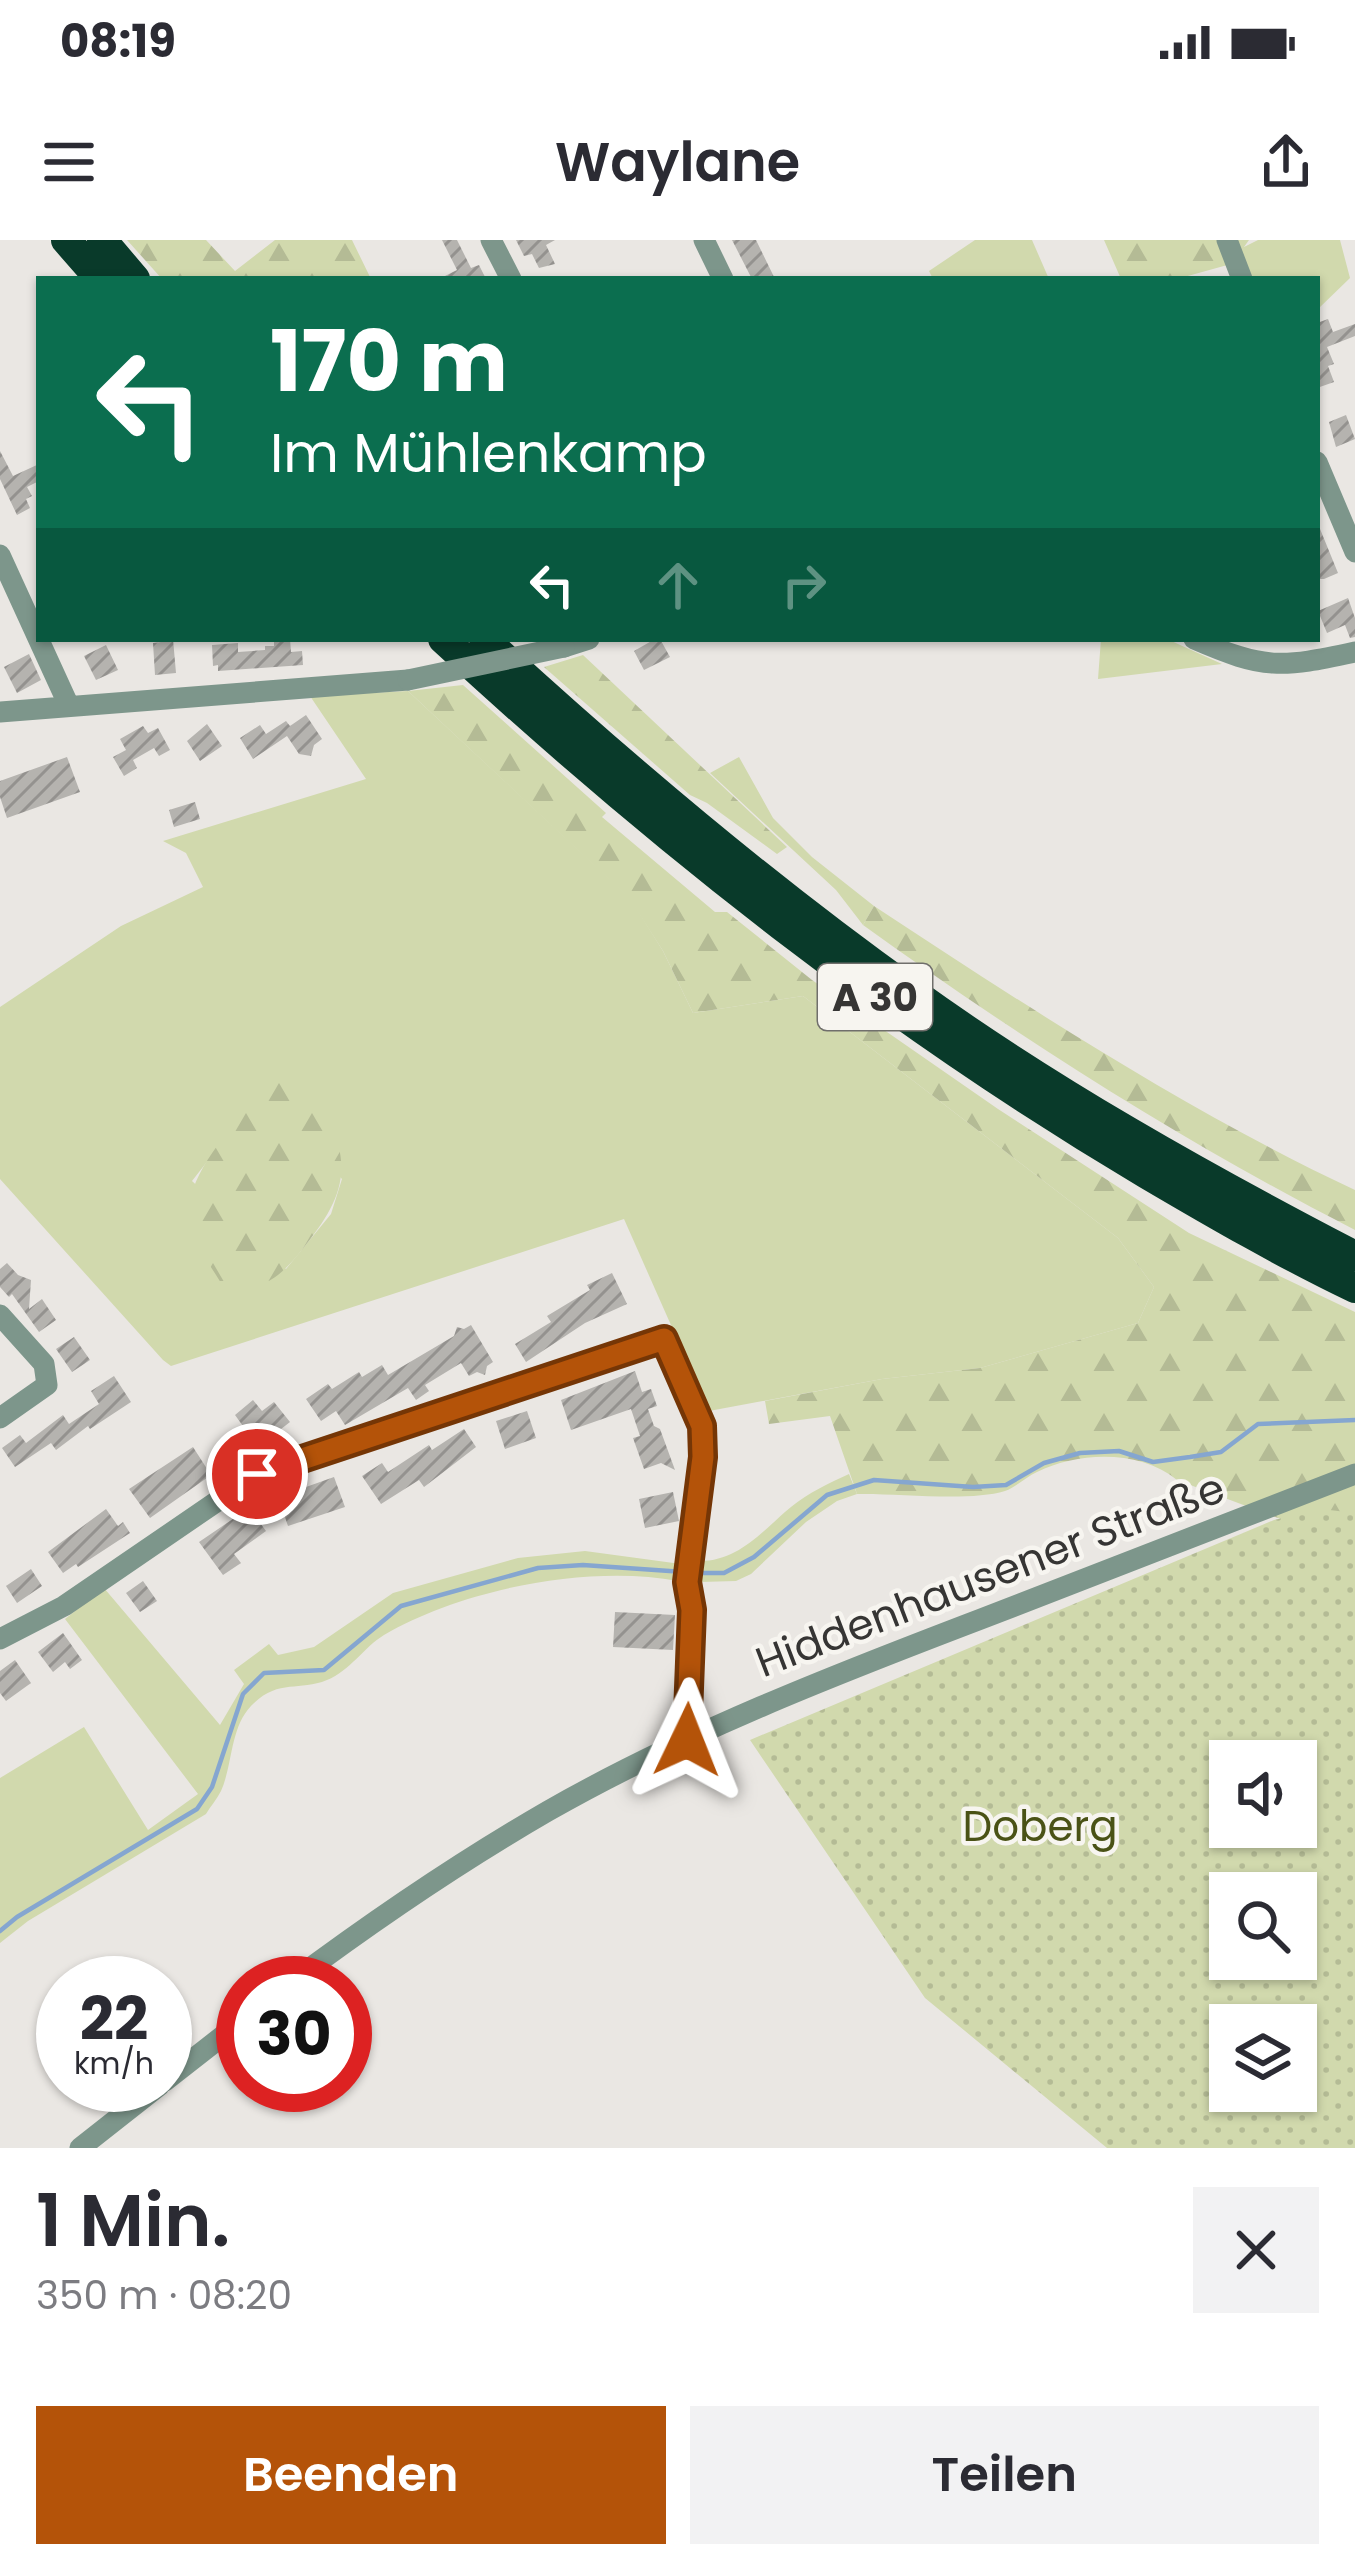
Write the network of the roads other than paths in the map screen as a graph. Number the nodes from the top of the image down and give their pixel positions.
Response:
1 (66, 240) edge
2 (102, 240) edge
3 (491, 240) edge
4 (704, 240) edge
5 (1227, 240) edge
6 (97, 276) edge
7 (132, 276) edge
8 (509, 276) edge
9 (722, 276) edge
10 (1241, 276) edge
11 (1320, 469) edge
12 (1355, 552) edge
13 (0, 555) edge
14 (36, 634) edge
15 (40, 642) edge
16 (446, 642) edge
17 (487, 642) edge
18 (580, 642) edge
19 (1202, 642) edge
20 (1355, 652) edge
21 (69, 706) junction
22 (0, 712) edge
23 (1355, 1256) edge
24 (1355, 1288) edge
25 (1, 1316) edge
26 (0, 1418) edge
27 (1355, 1474) edge
28 (0, 1639) edge
29 (687, 1740) junction
30 (327, 1956) edge
31 (216, 2041) edge
32 (192, 2060) edge
33 (125, 2112) edge
34 (80, 2148) edge

1 - 6 highway
2 - 7 highway
3 - 8 street
4 - 9 street
5 - 10 street
11 - 12 street
13 - 14 street
15 - 21 street
16 - 24 highway, A 30
17 - 23 highway, A 30
18 - 21 street, bridge
19 - 20 street
21 - 22 street
25 - 26 street
27 - 29 street, Hiddenhausener Straße
28 - 29 street
29 - 30 street, Hiddenhausener Straße
31 - 32 street
33 - 34 street

